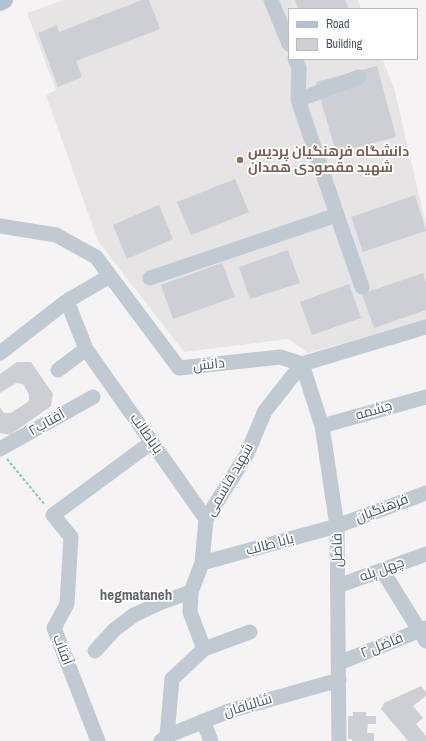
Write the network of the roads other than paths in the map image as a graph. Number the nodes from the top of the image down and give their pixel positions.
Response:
1 (4, 0) edge
2 (271, 0) edge
3 (0, 2) edge
4 (288, 42) edge
5 (295, 60) edge
6 (359, 77) dead end
7 (298, 100) junction
8 (337, 215) junction
9 (0, 226) edge
10 (110, 276) junction
11 (150, 278) dead end
12 (362, 286) dead end
13 (67, 301) junction
14 (426, 327) edge
15 (86, 349) junction
16 (0, 353) edge
17 (302, 364) junction
18 (58, 370) dead end
19 (426, 397) edge
20 (93, 398) dead end
21 (322, 426) junction
22 (152, 442) junction
23 (2, 452) edge
24 (426, 493) edge
25 (206, 519) junction
26 (337, 526) junction
27 (426, 554) edge
28 (202, 563) junction
29 (382, 570) junction
30 (338, 586) junction
31 (191, 592) junction
32 (250, 632) dead end
33 (424, 633) edge
34 (204, 649) junction
35 (95, 651) dead end
36 (339, 663) junction
37 (339, 680) junction
38 (203, 721) junction
39 (164, 738) edge
40 (98, 741) edge
41 (211, 741) edge
42 (338, 741) edge

1 - 3 main road
2 - 4 street
5 - 7 street
6 - 7 street
7 - 8 street
8 - 11 street
8 - 12 street
9 - 10 street, دانش
10 - 13 street
10 - 17 street, دانش
13 - 15 street, باباطالب
13 - 16 street
14 - 17 street
15 - 18 street
15 - 22 street, باباطالب
17 - 21 street, فاضل
17 - 25 street, شهید قاسمی
19 - 21 street, چشمه
20 - 23 street, آفتاب۲
21 - 26 street, فاضل
22 - 25 street, باباطالب
22 - 40 street, آفتاب
24 - 26 street, فرهنگیان
25 - 28 street, شهید قاسمی
26 - 28 street, بابا طالب
26 - 30 street, فاضل
27 - 29 street, چهل پله
28 - 31 street, شهید قاسمی
29 - 30 street, چهل پله
29 - 33 street
30 - 36 street, فاضل
31 - 34 street, شهید قاسمی
31 - 35 street
32 - 34 street
33 - 36 street, فاضل ۲
34 - 39 street
36 - 37 street, فاضل
37 - 38 street, شالبافان
37 - 42 street, فاضل
38 - 39 street, شالبافان
38 - 41 street

